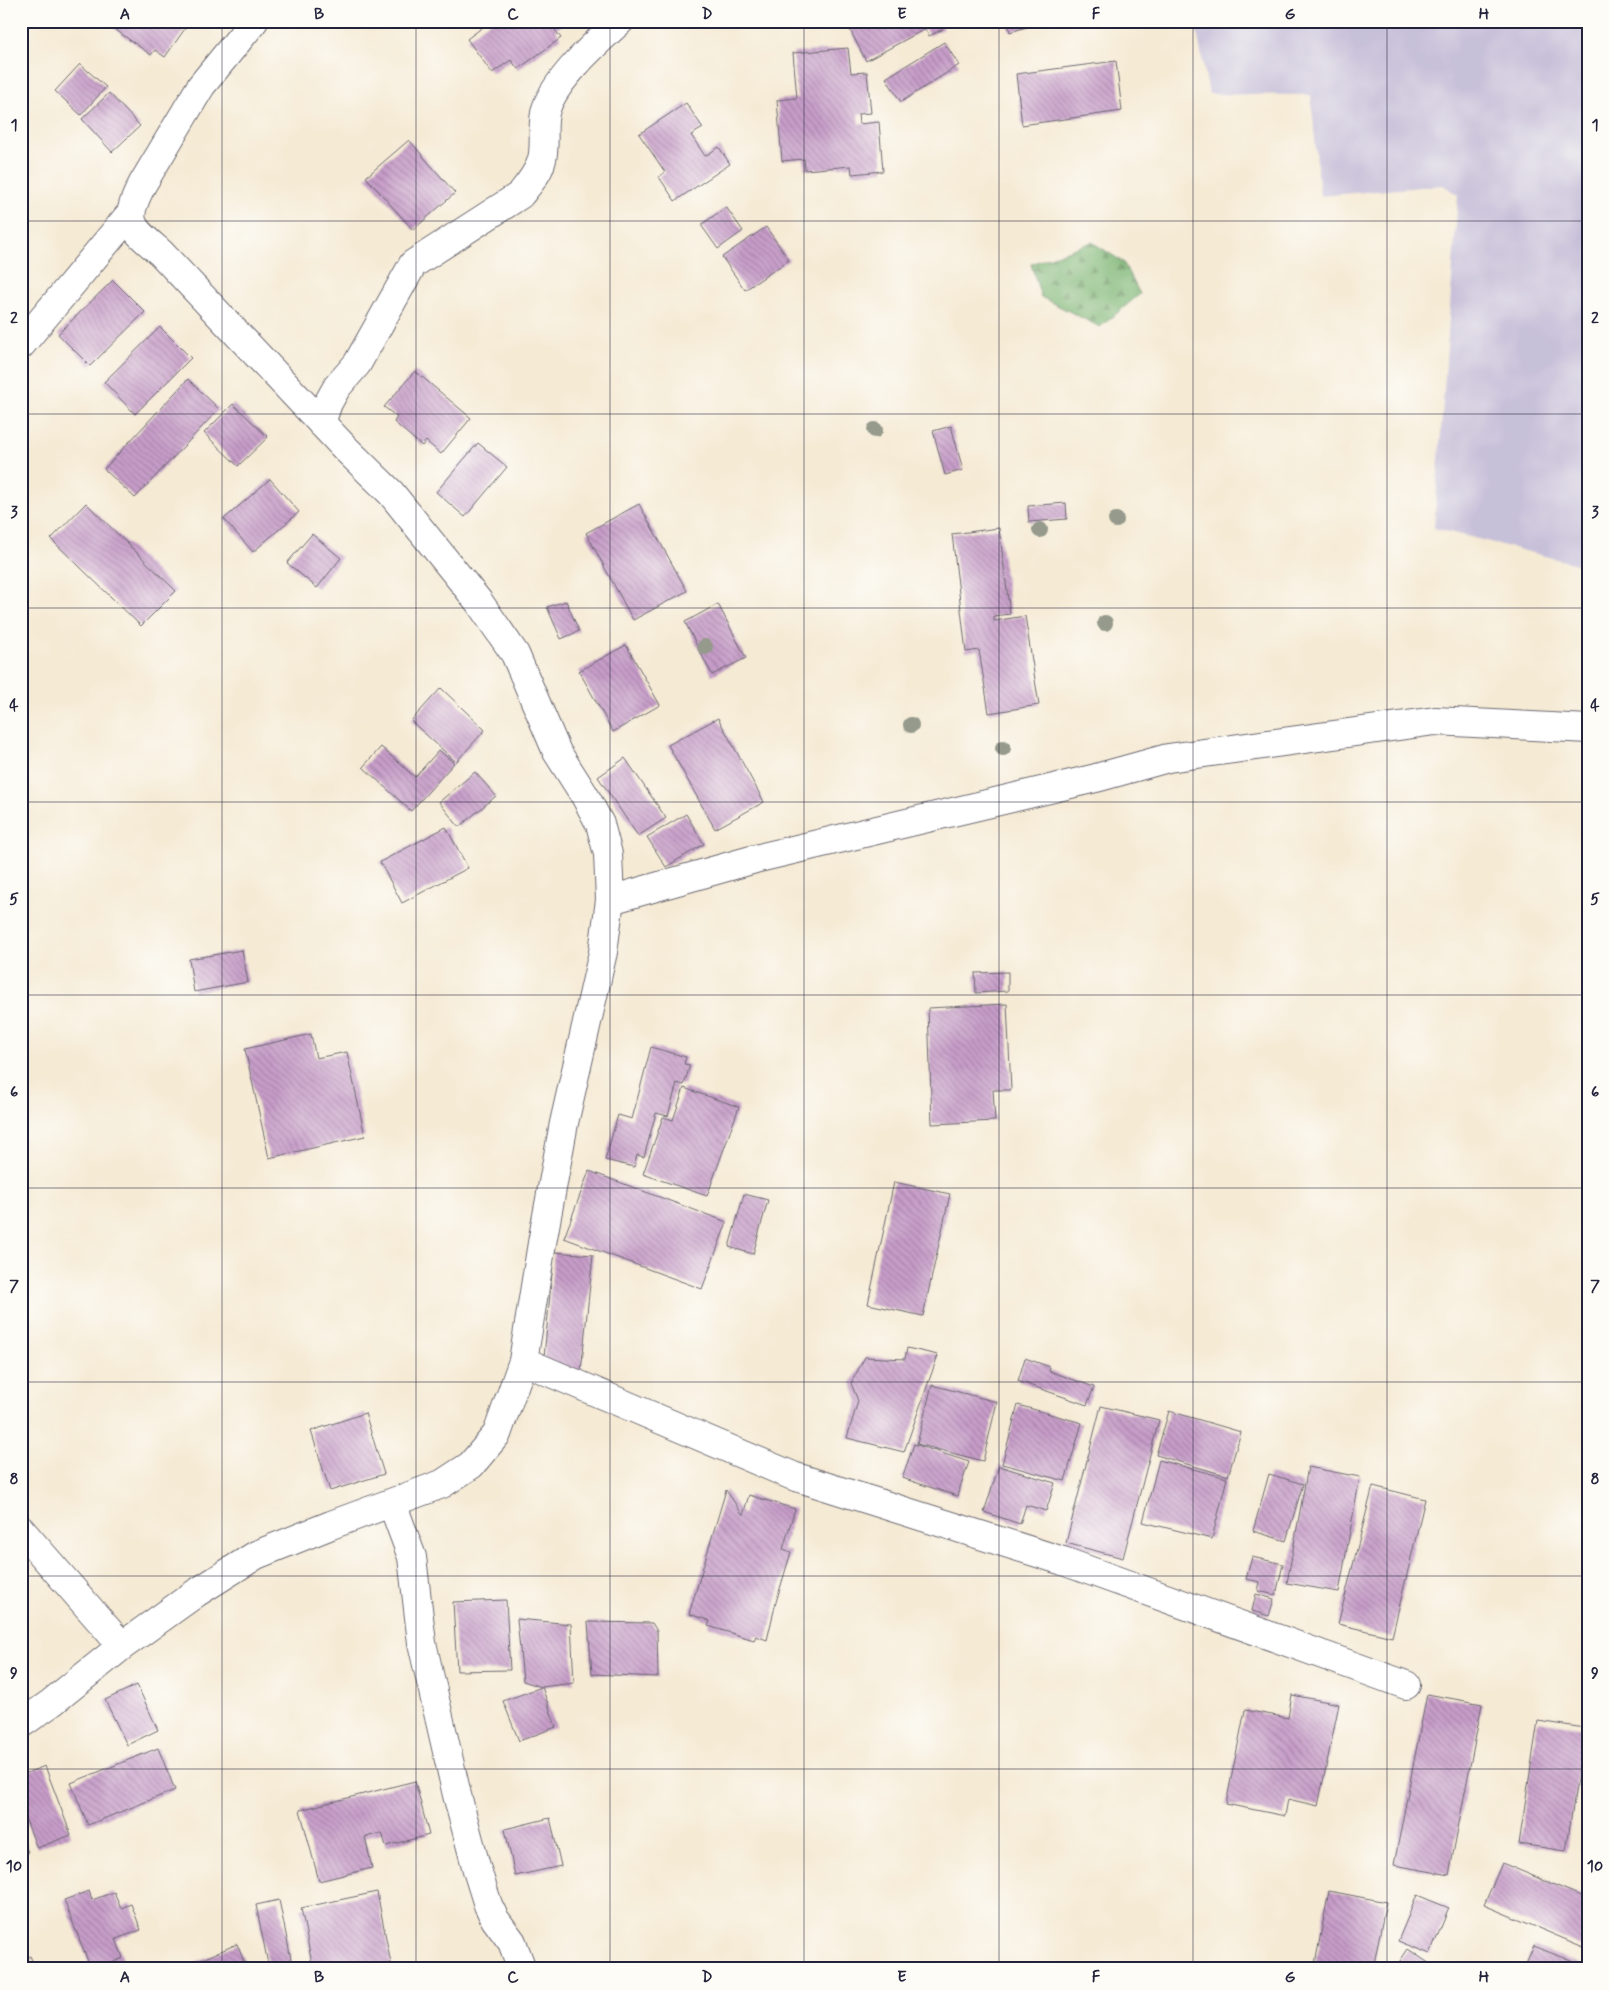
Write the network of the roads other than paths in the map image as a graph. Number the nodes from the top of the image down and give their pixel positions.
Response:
1 (254, 21) edge
2 (620, 21) edge
3 (130, 214) junction
4 (21, 345) edge
5 (321, 423) junction
6 (1588, 729) edge
7 (610, 900) junction
8 (523, 1361) junction
9 (392, 1503) junction
10 (21, 1530) edge
11 (122, 1646) junction
12 (1406, 1685) dead end
13 (21, 1724) edge
14 (522, 1969) edge

1 - 3 street
2 - 5 street
3 - 4 street
3 - 5 street
5 - 7 street
6 - 7 street
7 - 8 street
8 - 9 street
8 - 12 street
9 - 11 street
9 - 14 street
10 - 11 street
11 - 13 street

